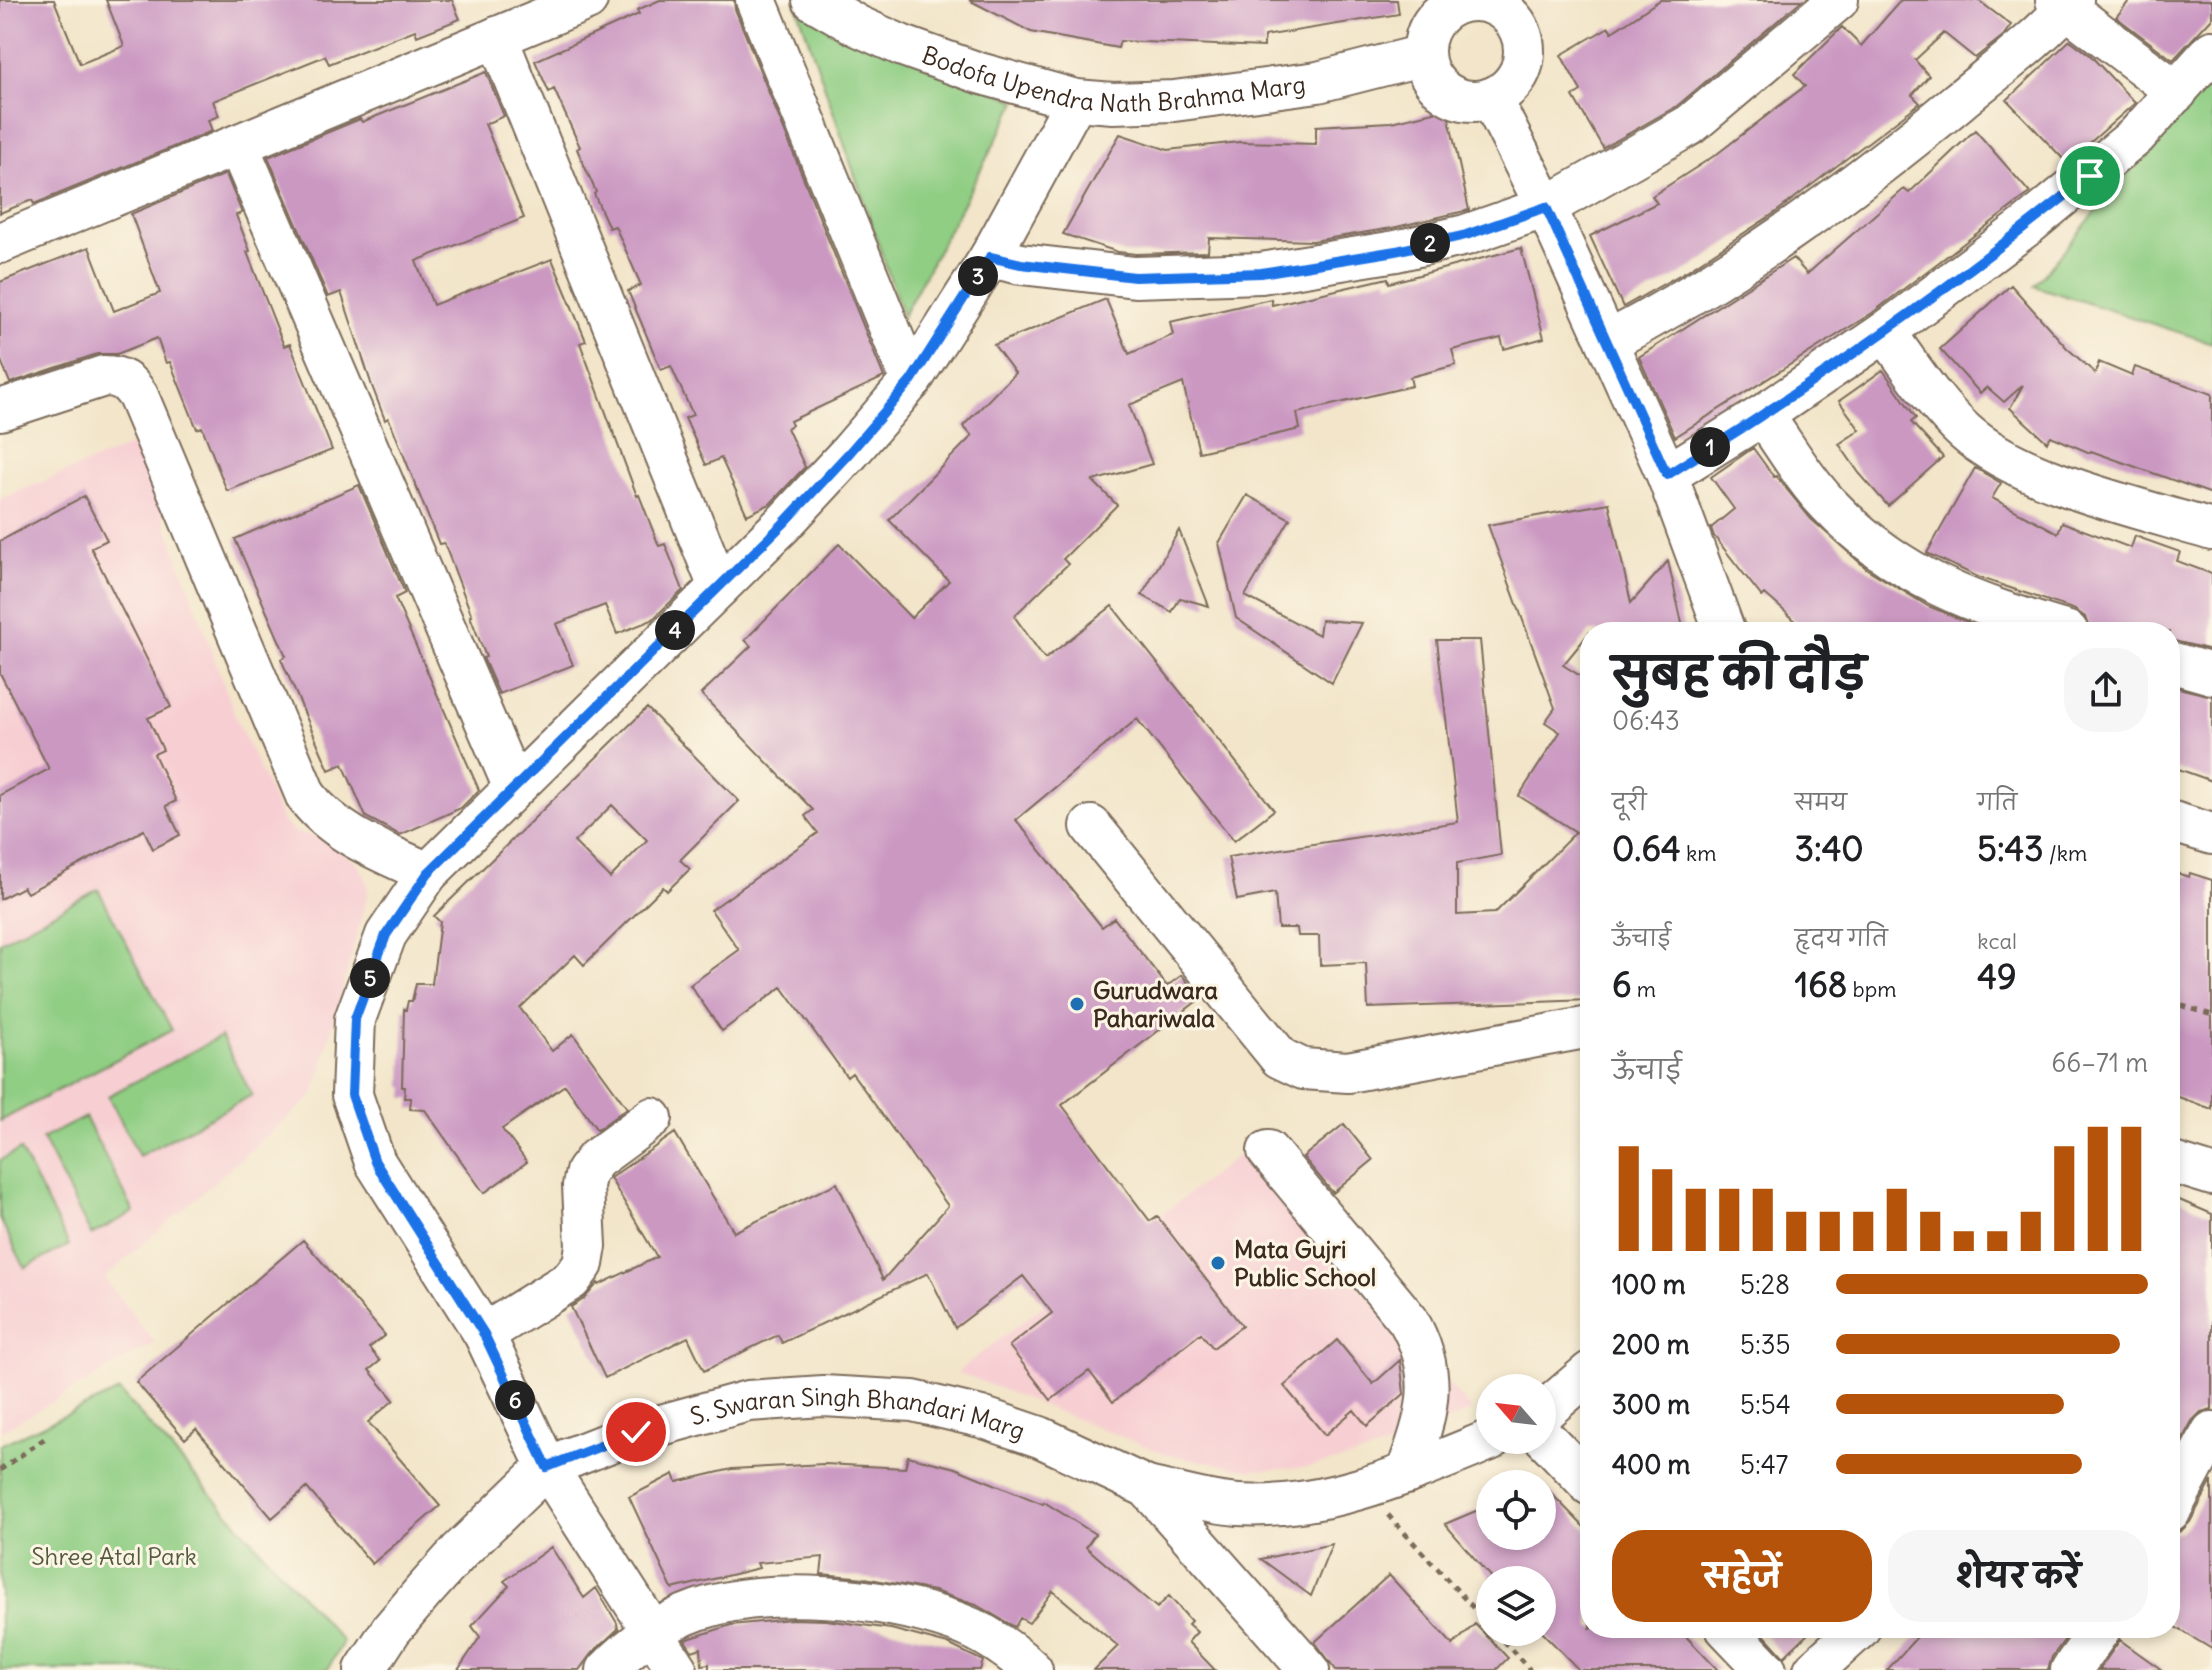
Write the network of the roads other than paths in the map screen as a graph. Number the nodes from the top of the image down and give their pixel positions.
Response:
1 (587, 0) edge
2 (756, 0) edge
3 (813, 0) edge
4 (1467, 0) edge
5 (1838, 0) edge
6 (2065, 3) edge
7 (1530, 10) edge
8 (497, 37) junction
9 (2212, 51) edge
10 (1424, 55) junction
11 (2177, 92) junction
12 (1491, 98) junction
13 (1076, 100) junction
14 (238, 145) junction
15 (1546, 207) junction
16 (0, 243) edge
17 (990, 257) junction
18 (1885, 332) junction
19 (1607, 342) junction
20 (911, 381) junction
21 (0, 410) edge
22 (1763, 415) junction
23 (1667, 475) junction
24 (2212, 530) edge
25 (719, 587) junction
26 (1721, 622) edge
27 (2036, 622) edge
28 (2180, 665) edge
29 (2212, 674) edge
30 (514, 788) junction
31 (2180, 824) edge
32 (1091, 826) dead end
33 (2212, 834) edge
34 (428, 873) junction
35 (1580, 1029) edge
36 (652, 1118) dead end
37 (1268, 1151) dead end
38 (2180, 1165) edge
39 (2212, 1175) edge
40 (484, 1334) junction
41 (1580, 1381) edge
42 (1556, 1401) edge
43 (2212, 1432) edge
44 (1476, 1446) edge
45 (1556, 1450) edge
46 (547, 1467) junction
47 (1406, 1474) junction
48 (1580, 1475) edge
49 (1147, 1487) junction
50 (2180, 1492) edge
51 (653, 1631) junction
52 (1736, 1638) edge
53 (1849, 1638) edge
54 (2094, 1638) edge
55 (365, 1670) edge
56 (607, 1670) edge
57 (677, 1670) edge
58 (1032, 1670) edge
59 (1309, 1670) edge
60 (1766, 1670) edge
61 (1814, 1670) edge
62 (2071, 1670) edge

1 - 8 street
2 - 20 street
3 - 13 street, Bodofa Upendra Nath Brahma Marg
4 - 7 street
4 - 10 street
5 - 15 street
6 - 11 street
6 - 19 street
7 - 12 street
8 - 14 street
8 - 25 street
9 - 11 street
10 - 12 street
10 - 13 street, Bodofa Upendra Nath Brahma Marg
11 - 18 street
12 - 15 street
13 - 17 street
14 - 16 street
14 - 30 street
15 - 17 street
15 - 19 street
17 - 20 street
18 - 22 street
18 - 24 street
19 - 23 street
20 - 25 street
21 - 34 street
22 - 23 street
22 - 27 street
23 - 26 street
25 - 30 street
28 - 29 street
30 - 34 street
31 - 33 street
32 - 35 street
34 - 40 street
36 - 40 street
37 - 47 street
38 - 39 street
40 - 46 street
41 - 42 street
43 - 50 street
44 - 47 street
45 - 48 street
46 - 49 street, S. Swaran Singh Bhandari Marg
46 - 51 street
46 - 55 street, S. Swaran Singh Bhandari Marg
47 - 49 street
49 - 59 street, S. Swaran Singh Bhandari Marg
51 - 56 street
51 - 57 street
51 - 58 street
52 - 60 street
53 - 61 street
54 - 62 street

